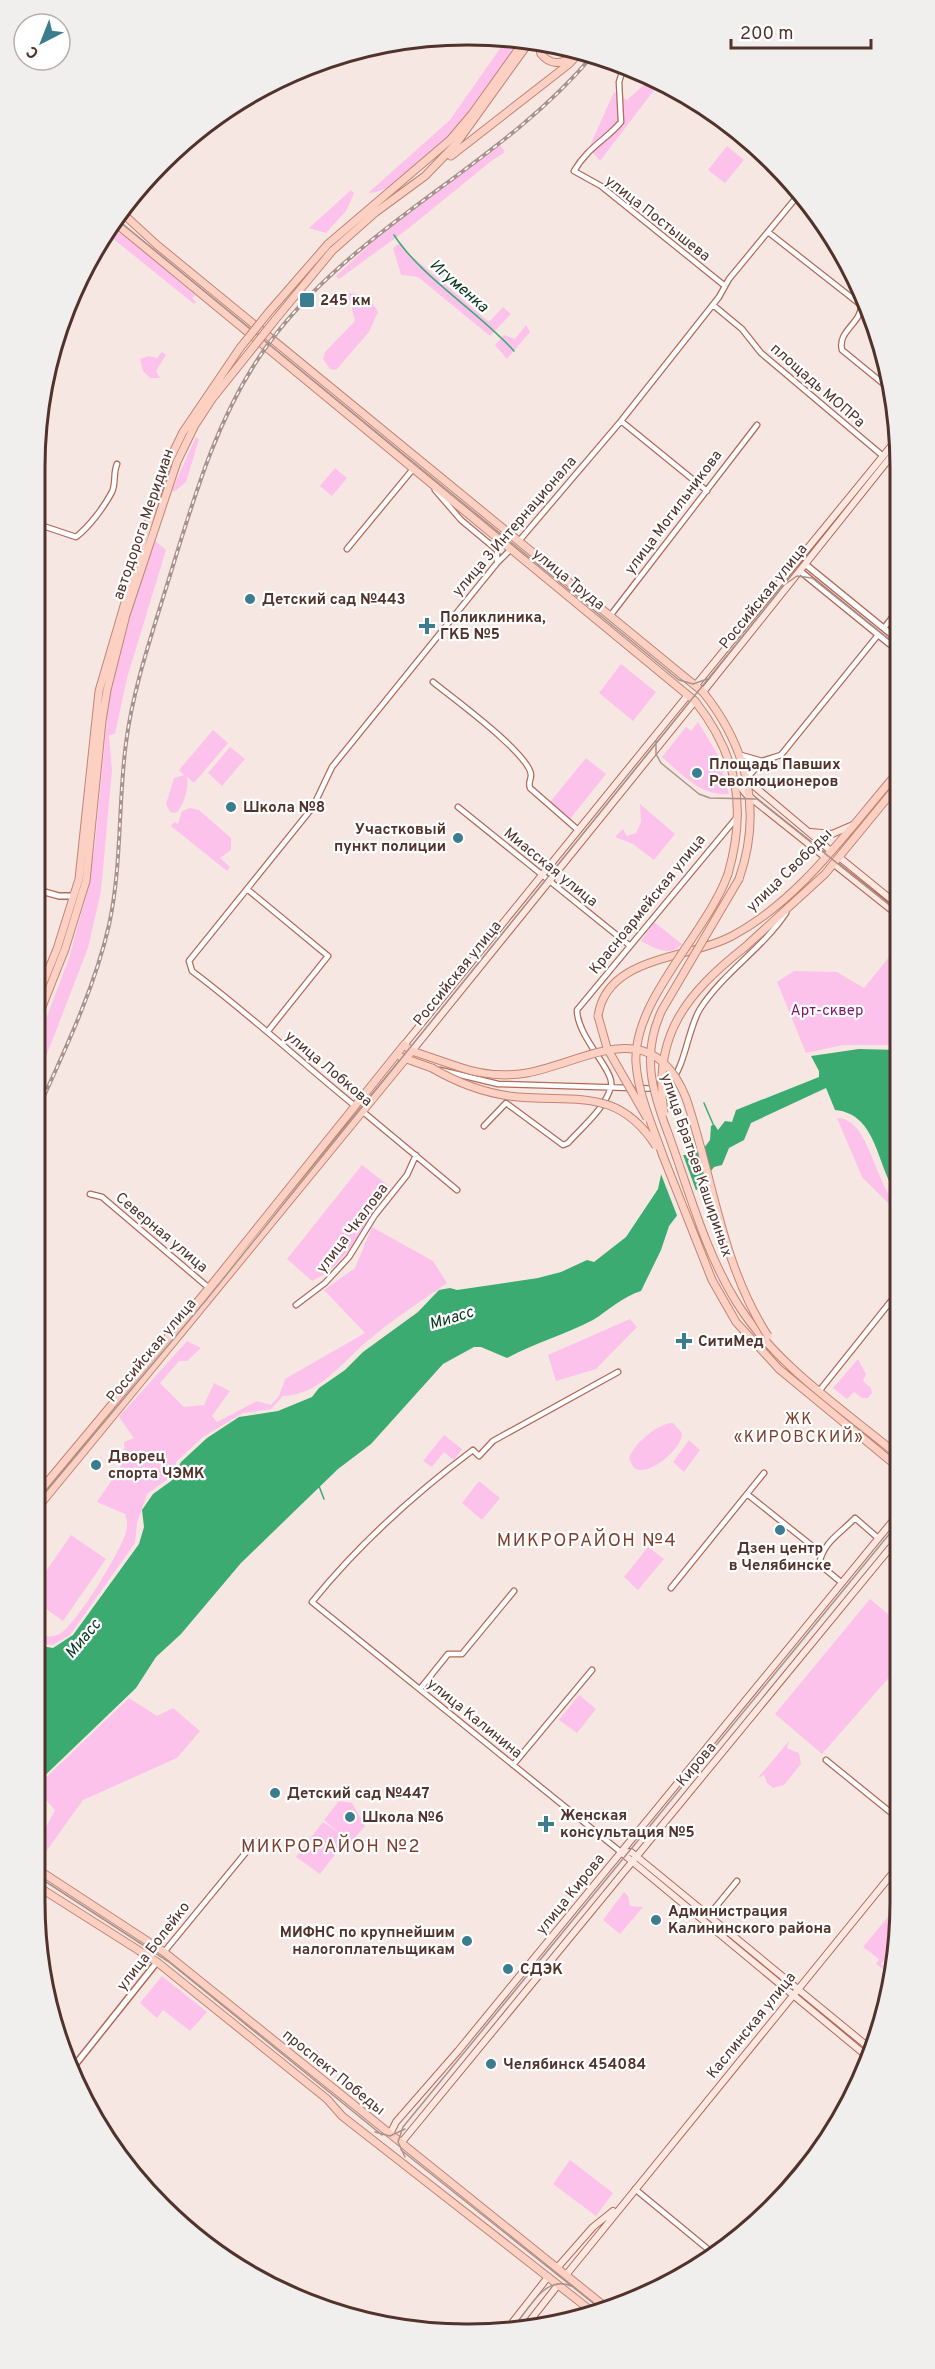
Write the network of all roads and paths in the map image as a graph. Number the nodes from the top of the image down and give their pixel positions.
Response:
1 (518, 48) edge
2 (524, 49) edge
3 (540, 52) edge
4 (570, 57) edge
5 (574, 58) edge
6 (622, 74) edge
7 (425, 176) junction
8 (794, 200) edge
9 (127, 218) edge
10 (120, 227) edge
11 (768, 232) junction
12 (725, 286) junction
13 (855, 301) edge
14 (713, 304) junction
15 (860, 312) edge
16 (881, 382) edge
17 (621, 421) junction
18 (757, 424) dead end
19 (889, 451) edge
20 (890, 455) edge
21 (885, 458) junction
22 (890, 462) edge
23 (117, 464) dead end
24 (413, 469) junction
25 (424, 477) junction
26 (707, 491) junction
27 (45, 527) edge
28 (519, 541) junction
29 (347, 549) dead end
30 (511, 549) junction
31 (798, 558) junction
32 (496, 563) junction
33 (805, 564) junction
34 (793, 565) junction
35 (800, 571) junction
36 (610, 616) junction
37 (890, 620) edge
38 (603, 624) junction
39 (884, 628) junction
40 (890, 633) edge
41 (879, 635) junction
42 (890, 644) edge
43 (433, 682) dead end
44 (695, 686) junction
45 (703, 692) junction
46 (688, 695) junction
47 (696, 701) junction
48 (741, 755) junction
49 (762, 761) junction
50 (748, 779) junction
51 (736, 780) junction
52 (890, 781) edge
53 (890, 796) edge
54 (750, 797) junction
55 (458, 807) dead end
56 (738, 816) junction
57 (853, 824) junction
58 (578, 830) junction
59 (807, 830) junction
60 (831, 851) junction
61 (825, 857) junction
62 (836, 860) junction
63 (541, 875) junction
64 (548, 881) junction
65 (247, 889) junction
66 (45, 892) edge
67 (75, 896) junction
68 (890, 898) edge
69 (890, 908) edge
70 (786, 912) junction
71 (629, 945) junction
72 (473, 959) junction
73 (189, 964) joint
74 (480, 965) junction
75 (45, 976) edge
76 (45, 999) edge
77 (268, 1031) junction
78 (405, 1045) junction
79 (412, 1051) junction
80 (397, 1055) junction
81 (405, 1059) junction
82 (432, 1068) junction
83 (611, 1086) junction
84 (355, 1106) junction
85 (363, 1112) junction
86 (484, 1126) dead end
87 (668, 1133) junction
88 (655, 1134) junction
89 (416, 1155) junction
90 (663, 1156) junction
91 (457, 1190) dead end
92 (90, 1194) dead end
93 (237, 1253) junction
94 (244, 1259) junction
95 (212, 1290) junction
96 (890, 1302) edge
97 (296, 1305) dead end
98 (766, 1337) junction
99 (618, 1372) dead end
100 (820, 1390) junction
101 (890, 1448) edge
102 (890, 1461) edge
103 (55, 1473) junction
104 (764, 1473) dead end
105 (62, 1479) junction
106 (45, 1485) edge
107 (747, 1494) junction
108 (45, 1499) edge
109 (890, 1524) edge
110 (878, 1538) junction
111 (890, 1548) edge
112 (821, 1553) junction
113 (842, 1582) junction
114 (671, 1588) dead end
115 (514, 1591) dead end
116 (592, 1670) dead end
117 (420, 1689) junction
118 (825, 1760) dead end
119 (513, 1765) junction
120 (890, 1812) edge
121 (258, 1841) dead end
122 (622, 1853) junction
123 (634, 1858) junction
124 (45, 1874) edge
125 (890, 1876) edge
126 (736, 1881) dead end
127 (45, 1891) edge
128 (709, 1915) junction
129 (164, 1952) junction
130 (157, 1962) junction
131 (798, 1989) junction
132 (793, 1995) junction
133 (865, 2044) edge
134 (862, 2052) edge
135 (77, 2062) edge
136 (390, 2134) junction
137 (400, 2143) junction
138 (387, 2149) junction
139 (635, 2189) junction
140 (623, 2203) junction
141 (708, 2249) edge
142 (557, 2268) junction
143 (566, 2275) junction
144 (548, 2277) junction
145 (558, 2285) junction
146 (600, 2303) edge
147 (586, 2307) edge
148 (531, 2319) edge
149 (513, 2321) edge

1 - 67 main road, автодорога Меридиан, bridge
2 - 7 main road, автодорога Меридиан
3 - 4 main road
5 - 7 main road
6 - 12 street, улица Постышева
7 - 76 main road, автодорога Меридиан, bridge
8 - 11 street, улица 3 Интернационала
9 - 28 main road, улица Труда
10 - 24 main road, улица Труда
11 - 12 street, улица 3 Интернационала
11 - 13 street
12 - 14 street, улица 3 Интернационала
14 - 17 street, улица 3 Интернационала
14 - 21 street, площадь МОПРа
15 - 16 street
17 - 26 street
17 - 28 street, улица 3 Интернационала
18 - 26 street, улица Могильникова
19 - 21 main road, Российская улица
20 - 21 main road, Российская улица
21 - 22 street, площадь МОПРа
21 - 31 main road, Российская улица
21 - 33 main road, Российская улица
23 - 27 street
24 - 25 main road, улица Труда
24 - 29 street
25 - 30 main road, улица Труда
25 - 32 street
26 - 36 street, улица Могильникова
28 - 30 main road, улица 3 Интернационала
28 - 36 main road, улица Труда
30 - 32 street, улица 3 Интернационала
30 - 38 main road, улица Труда
31 - 33 main road
31 - 34 main road, Российская улица
32 - 65 street, улица 3 Интернационала
33 - 35 main road, Российская улица
33 - 39 street
34 - 35 main road
34 - 44 main road, Российская улица
35 - 41 street
35 - 45 main road, Российская улица
36 - 38 main road
36 - 44 main road, улица Труда
37 - 39 street
38 - 46 main road, улица Труда
39 - 40 street
39 - 41 street
41 - 42 street
41 - 49 street
43 - 58 street
44 - 45 main road, улица Труда
44 - 46 main road, Российская улица
45 - 47 main road, Российская улица
45 - 48 main road, улица Труда
46 - 47 main road, улица Труда
46 - 58 main road, Российская улица
47 - 51 main road, улица Труда
47 - 64 main road, Российская улица
48 - 49 street
48 - 50 main road, улица Труда
49 - 50 street
50 - 54 main road, улица Труда
50 - 59 main road, улица Труда
51 - 54 main road, улица Труда
51 - 56 main road, улица Братьев Кашириных
52 - 57 main road, улица Свободы
53 - 62 main road, улица Свободы
54 - 61 main road, улица Труда
54 - 87 main road, улица Братьев Кашириных, bridge
55 - 63 street, Миасская улица
56 - 71 street, Красноармейская улица
56 - 88 main road, улица Братьев Кашириных, bridge
57 - 59 main road
57 - 60 main road, улица Свободы
58 - 63 main road, Российская улица
59 - 60 main road, улица Труда
60 - 61 main road, улица Свободы
60 - 62 main road, улица Труда
61 - 62 main road, улица Труда
61 - 88 main road, улица Свободы, bridge
62 - 68 main road, улица Труда
62 - 69 main road, улица Труда
62 - 70 main road, улица Свободы
63 - 64 street, Миасская улица
63 - 72 main road, Российская улица
64 - 71 street, Миасская улица
64 - 74 main road, Российская улица
65 - 73 street, улица 3 Интернационала
65 - 77 street
66 - 67 street
67 - 75 main road, автодорога Меридиан
70 - 83 street
70 - 87 main road, улица Свободы, bridge
71 - 83 street, Красноармейская улица
72 - 74 main road
72 - 78 main road, Российская улица
73 - 77 street, улица Лобкова
74 - 79 main road, Российская улица
77 - 84 street, улица Лобкова
78 - 79 main road
78 - 80 main road, Российская улица
79 - 81 main road, Российская улица
79 - 98 main road, bridge
80 - 81 main road
80 - 84 main road, Российская улица
81 - 82 main road
81 - 85 main road, Российская улица
82 - 83 street, bridge
82 - 90 main road, bridge
83 - 86 street
84 - 85 street, улица Лобкова
84 - 93 main road, Российская улица
85 - 89 street, улица Лобкова
85 - 94 main road, Российская улица
87 - 98 main road, улица Братьев Кашириных
88 - 90 main road, улица Братьев Кашириных, bridge
89 - 91 street, улица Лобкова
89 - 97 street, улица Чкалова
90 - 102 main road, улица Братьев Кашириных
92 - 95 street, Северная улица
93 - 94 main road
93 - 95 main road, Российская улица
94 - 95 main road, Российская улица
95 - 103 main road, Российская улица
95 - 105 main road, Российская улица
96 - 100 street
98 - 100 main road
99 - 117 street, улица Калинина
100 - 101 main road
103 - 105 main road
103 - 106 main road, Российская улица
104 - 107 street
105 - 108 main road, Российская улица
107 - 112 street
107 - 114 street
109 - 110 main road, улица Кирова
110 - 112 street
110 - 113 main road, улица Кирова
111 - 123 main road, Кирова
112 - 113 street
113 - 122 main road, улица Кирова
115 - 117 street
116 - 119 street
117 - 119 street, улица Калинина
118 - 120 street
119 - 122 street, улица Калинина
121 - 129 street, улица Болейко
122 - 123 main road, улица Калинина
122 - 136 main road, улица Кирова
123 - 128 main road, улица Калинина
123 - 132 main road, улица Калинина
123 - 137 main road, Кирова
124 - 129 main road, проспект Победы
125 - 131 main road, Каслинская улица
126 - 128 street
127 - 130 main road, проспект Победы
128 - 131 main road, улица Калинина
129 - 130 main road, улица Болейко
129 - 136 main road, проспект Победы
130 - 135 street, улица Болейко
130 - 138 main road, проспект Победы
131 - 132 main road, Каслинская улица
131 - 133 main road, улица Калинина
132 - 134 main road, улица Калинина
132 - 139 main road, Каслинская улица
136 - 137 main road, проспект Победы
136 - 138 main road, улица Кирова
137 - 138 main road
137 - 142 main road, проспект Победы
138 - 144 main road, проспект Победы
139 - 140 main road, Каслинская улица
139 - 141 street
140 - 142 main road, Каслинская улица
140 - 143 main road, Каслинская улица
142 - 143 main road, проспект Победы
142 - 144 main road, Каслинская улица
143 - 145 main road, Каслинская улица
143 - 146 main road, проспект Победы
144 - 145 main road, проспект Победы
144 - 149 main road, Каслинская улица
145 - 147 main road, проспект Победы
145 - 148 main road, Каслинская улица

